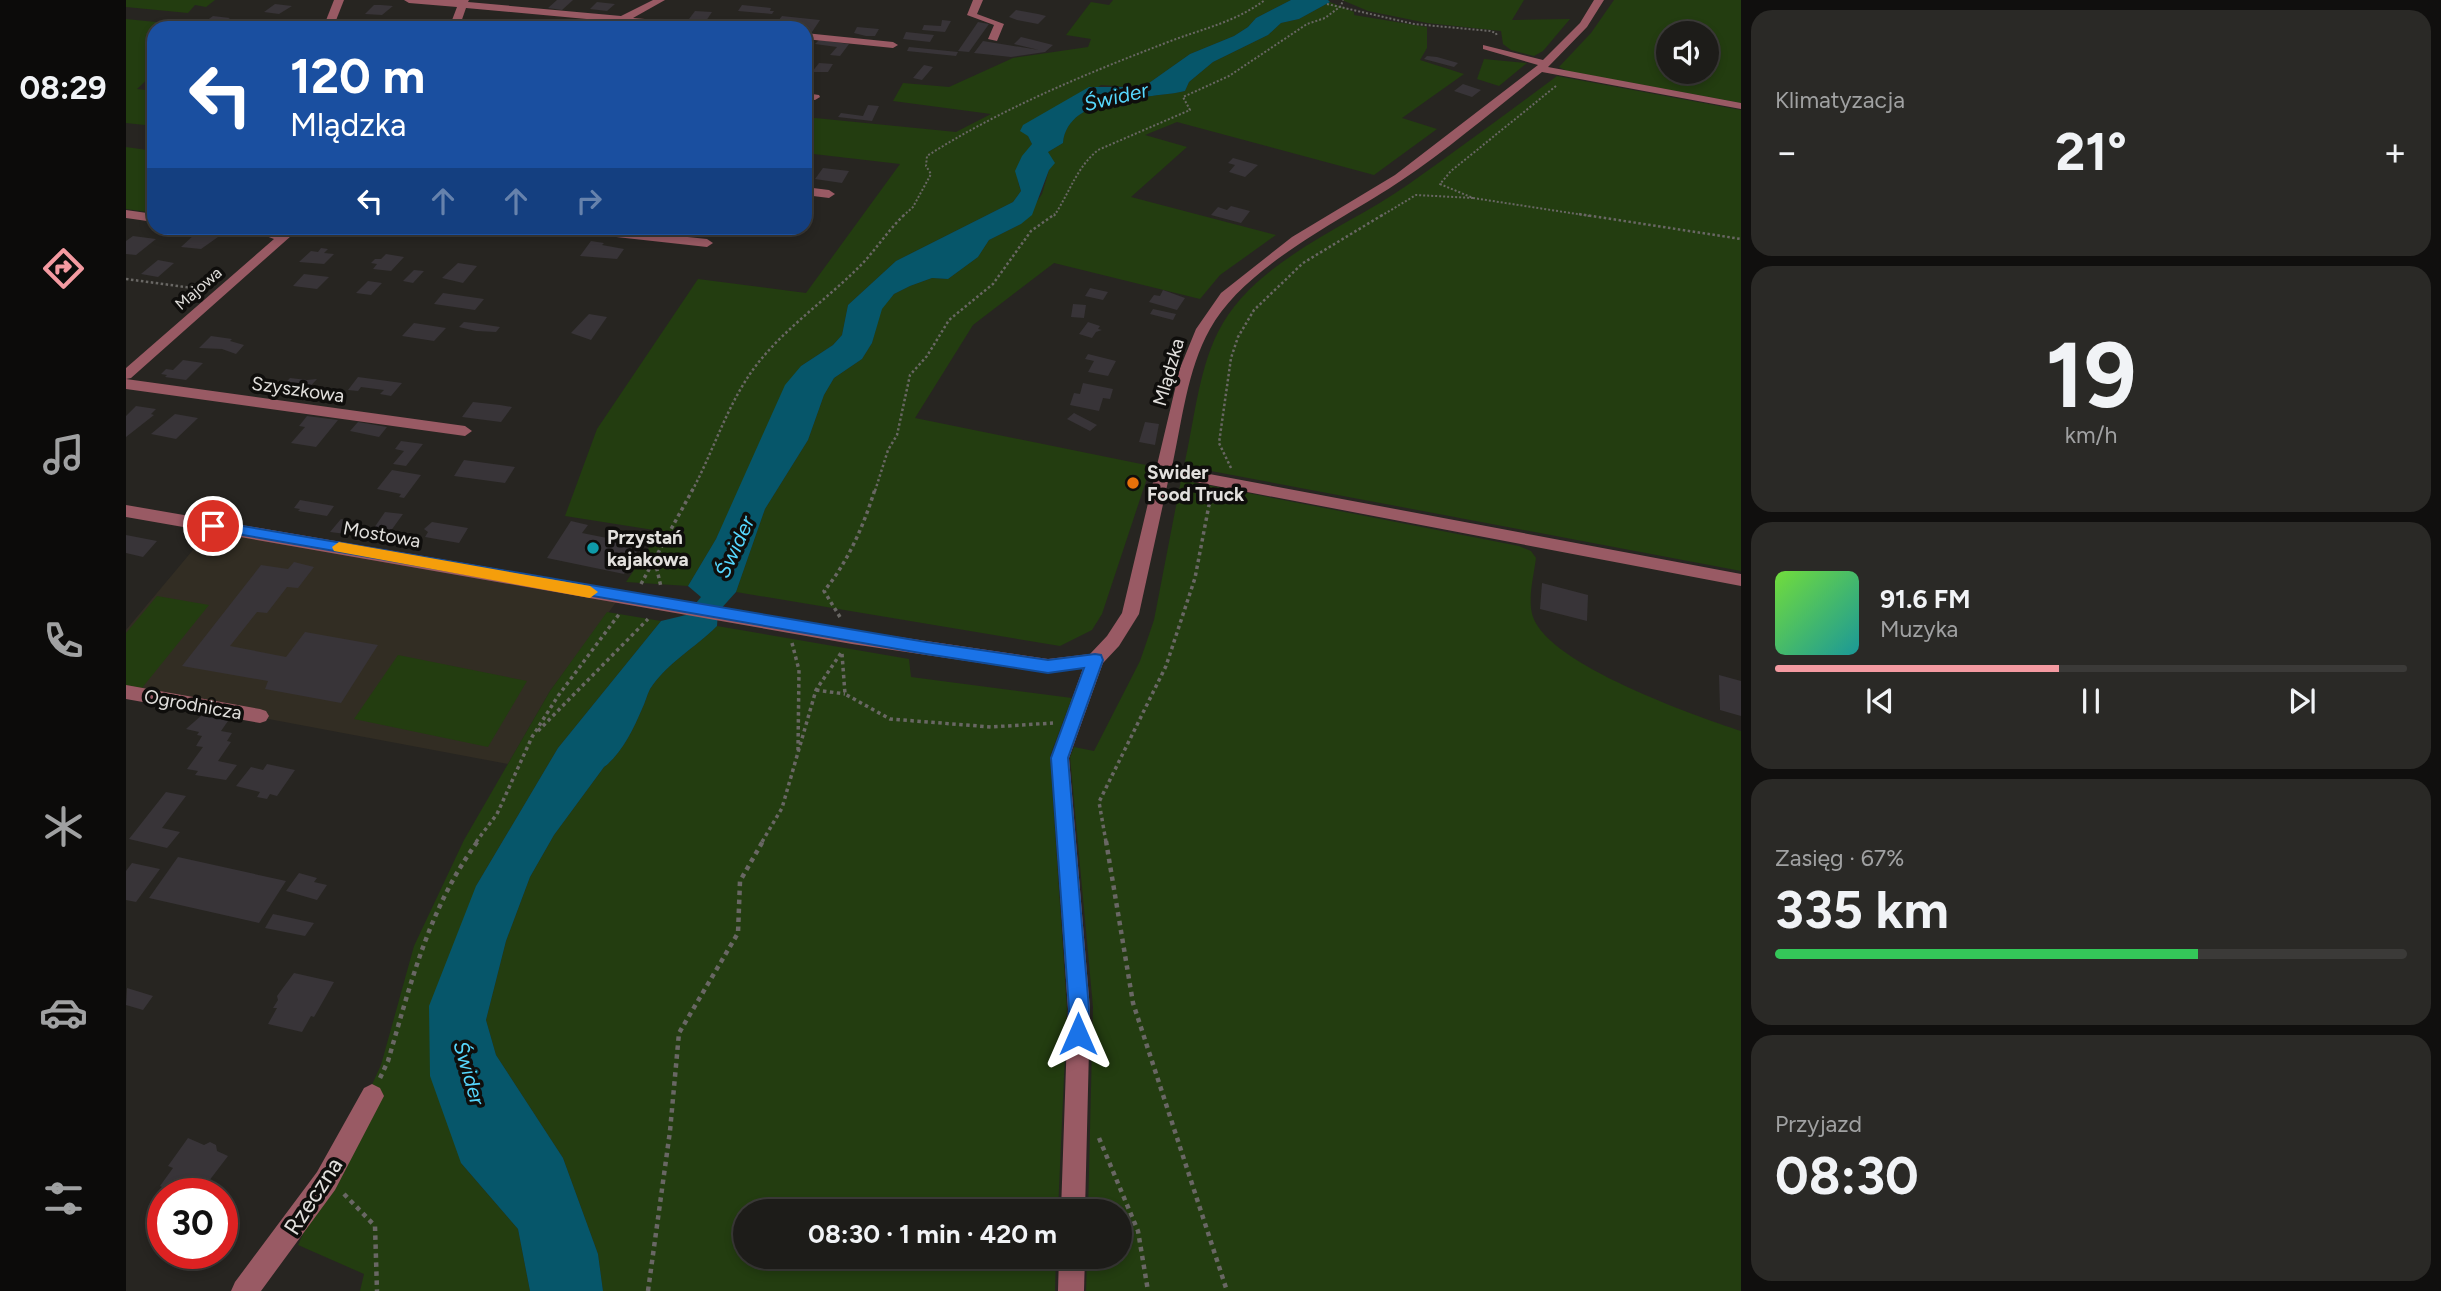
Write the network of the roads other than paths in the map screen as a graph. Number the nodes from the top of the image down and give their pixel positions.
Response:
1 (340, 0) edge
2 (409, 0) edge
3 (660, 0) edge
4 (978, 0) edge
5 (1599, 0) edge
6 (462, 2) edge
7 (623, 19) junction
8 (331, 21) edge
9 (456, 21) edge
10 (619, 21) edge
11 (644, 21) edge
12 (812, 37) edge
13 (993, 39) dead end
14 (893, 45) dead end
15 (1487, 47) dead end
16 (1543, 66) junction
17 (1741, 106) edge
18 (812, 192) edge
19 (829, 194) dead end
20 (126, 214) edge
21 (147, 217) edge
22 (276, 235) edge
23 (286, 235) edge
24 (635, 235) edge
25 (283, 238) junction
26 (708, 243) dead end
27 (126, 375) edge
28 (126, 384) edge
29 (465, 431) dead end
30 (1164, 471) junction
31 (126, 510) edge
32 (1741, 580) edge
33 (1095, 660) junction
34 (126, 692) edge
35 (260, 716) dead end
36 (372, 1096) road end
37 (1073, 1199) edge
38 (1072, 1269) edge
39 (244, 1291) edge
40 (1071, 1291) edge

1 - 8 street
2 - 6 street
3 - 7 street
4 - 13 street
5 - 16 street, Mlądzka
6 - 7 street
6 - 9 street
7 - 10 street
7 - 11 street
12 - 14 street
15 - 16 street
16 - 17 street
16 - 30 street, Mlądzka
18 - 19 street
20 - 21 street
22 - 25 street
23 - 25 street, Majowa
24 - 26 street
25 - 27 street, Majowa
28 - 29 street, Szyszkowa
30 - 32 street
30 - 33 street, Mlądzka
31 - 33 street, Mostowa
33 - 37 street, Mlądzka
34 - 35 street, Ogrodnicza
36 - 39 street, Rzeczna
38 - 40 street

